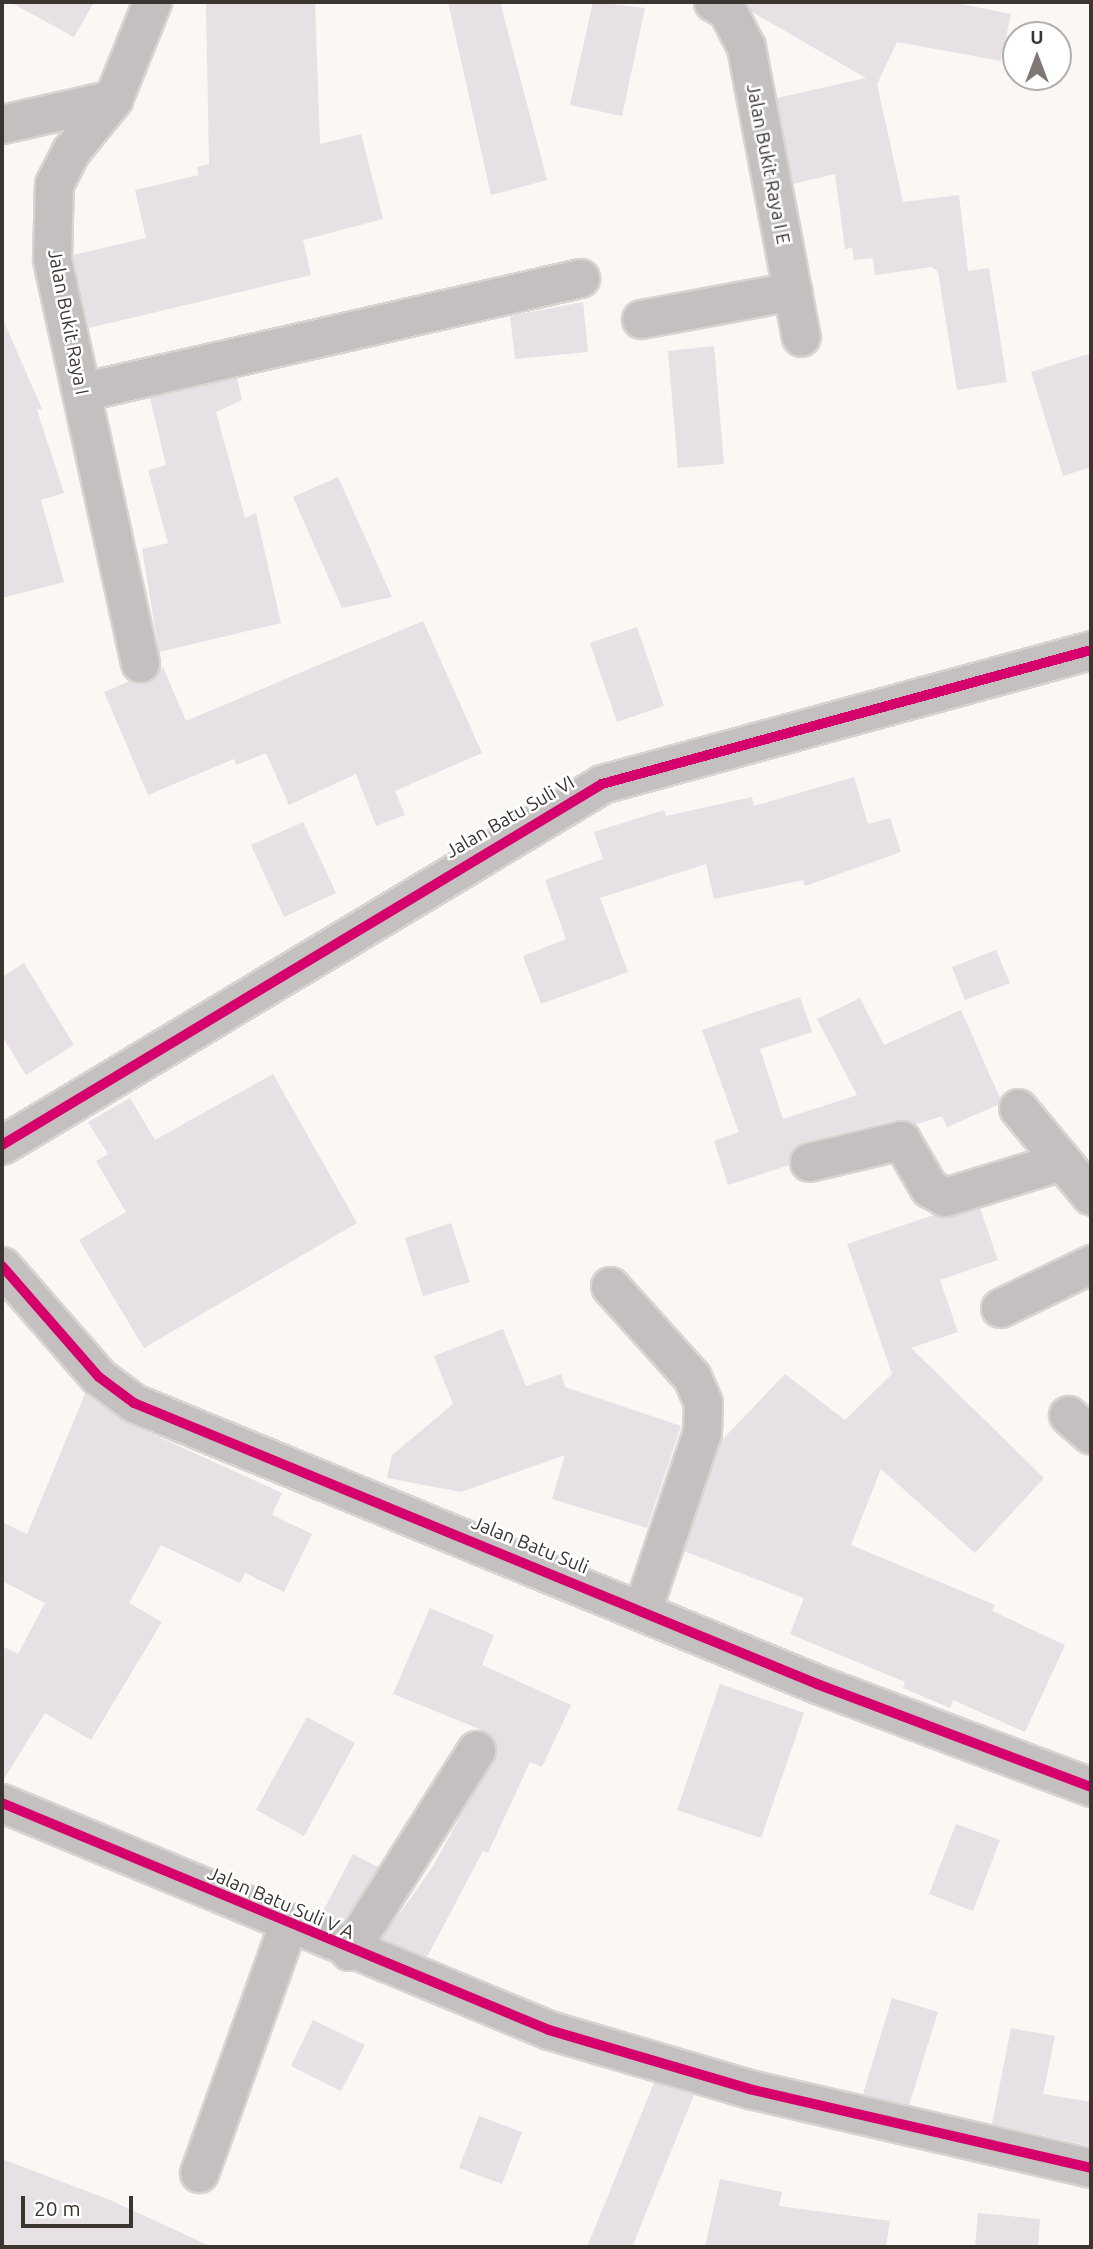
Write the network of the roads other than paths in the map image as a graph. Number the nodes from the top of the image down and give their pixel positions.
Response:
1 (152, 2) edge
2 (713, 2) edge
3 (113, 99) junction
4 (2, 124) edge
5 (580, 278) dead end
6 (792, 291) junction
7 (641, 319) dead end
8 (801, 337) dead end
9 (81, 392) junction
10 (1091, 650) edge
11 (140, 663) dead end
12 (1018, 1108) dead end
13 (2, 1144) edge
14 (1062, 1161) junction
15 (809, 1162) dead end
16 (1091, 1196) edge
17 (1091, 1264) edge
18 (2, 1266) edge
19 (610, 1286) dead end
20 (1000, 1308) dead end
21 (642, 1610) junction
22 (476, 1750) dead end
23 (1091, 1787) edge
24 (2, 1803) edge
25 (288, 1925) junction
26 (349, 1951) junction
27 (1091, 2168) edge
28 (199, 2173) dead end

1 - 3 street, Jalan Bukit Raya I
2 - 6 street, Jalan Bukit Raya I E
3 - 4 street
3 - 9 street, Jalan Bukit Raya I
5 - 9 street
6 - 7 street
6 - 8 street, Jalan Bukit Raya I E
9 - 11 street, Jalan Bukit Raya I
10 - 13 street, Jalan Batu Suli VI
12 - 14 street
14 - 15 street
14 - 16 street
17 - 20 street
18 - 21 street, Jalan Batu Suli
19 - 21 street
21 - 23 street, Jalan Batu Suli
22 - 26 street
24 - 25 street, Jalan Batu Suli V A
25 - 26 street, Jalan Batu Suli V A
25 - 28 street
26 - 27 street, Jalan Batu Suli V A

